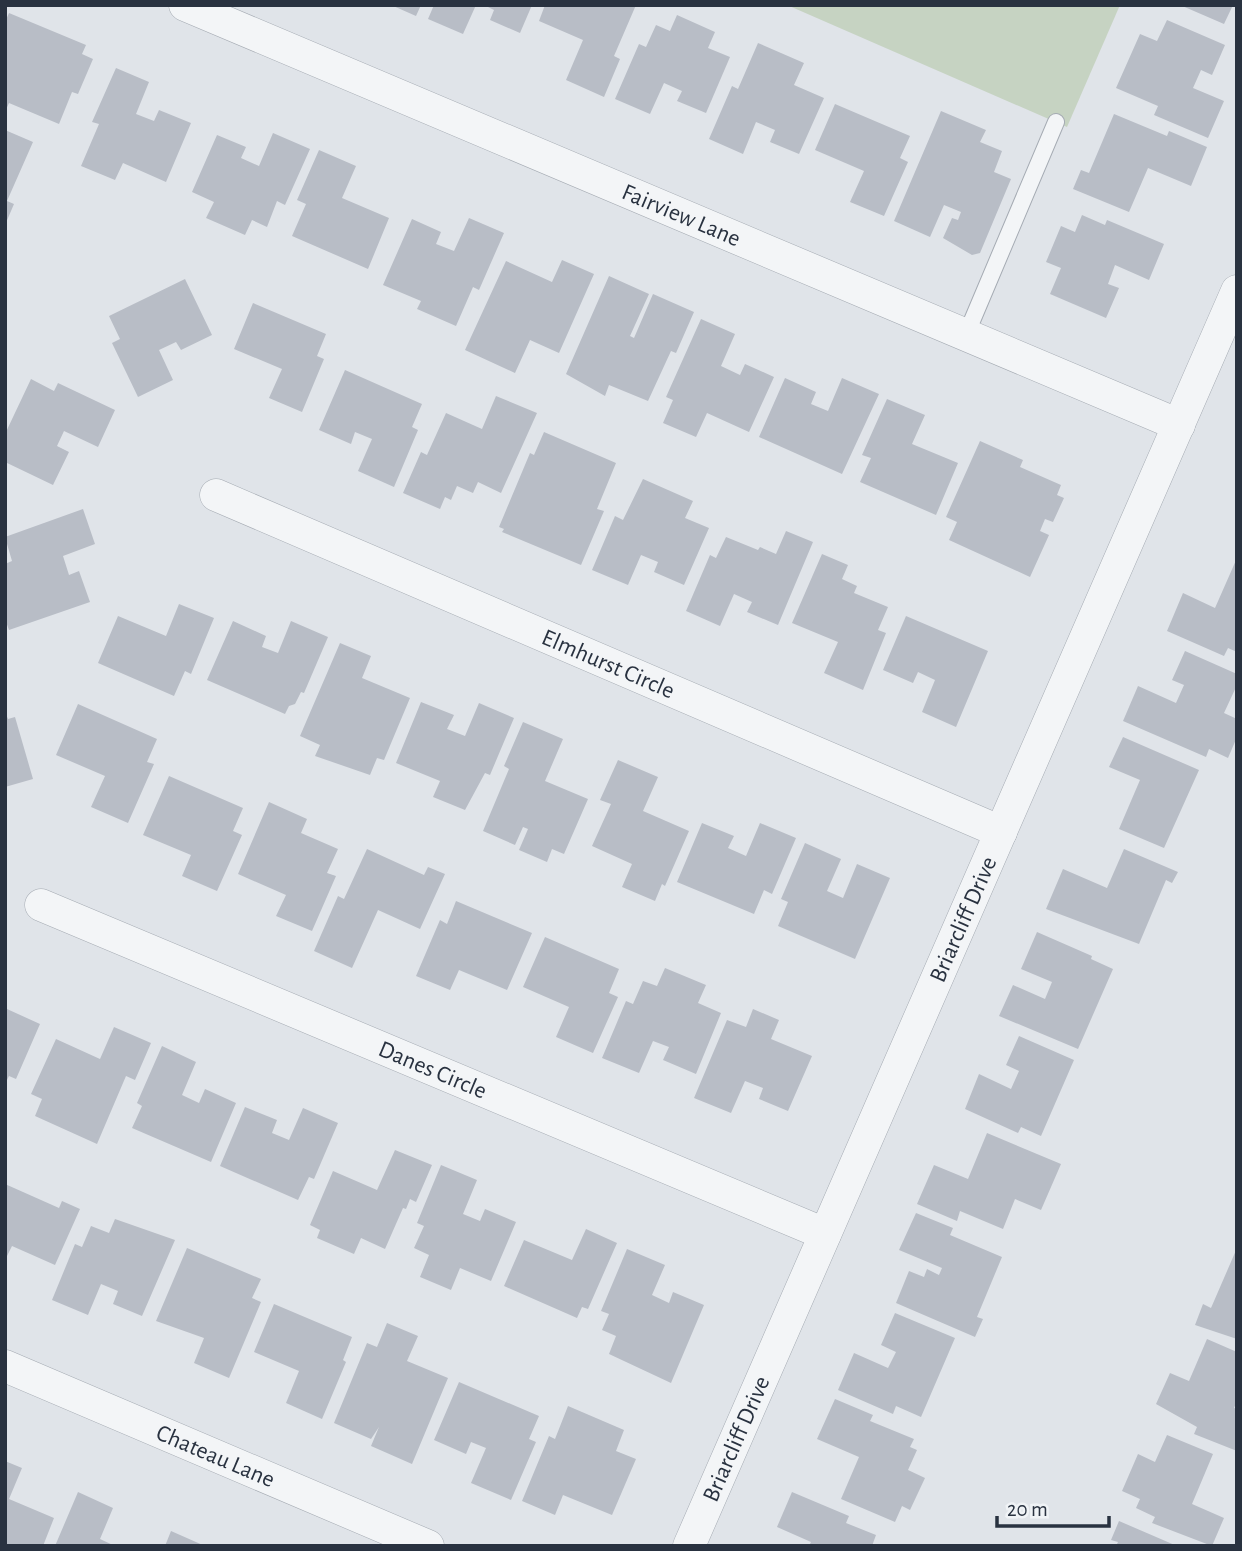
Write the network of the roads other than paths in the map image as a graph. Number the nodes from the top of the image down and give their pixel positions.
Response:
1 (185, 5) edge
2 (1056, 122) dead end
3 (1237, 291) edge
4 (966, 335) junction
5 (1179, 425) junction
6 (216, 495) dead end
7 (1001, 832) junction
8 (41, 905) dead end
9 (825, 1234) junction
10 (5, 1366) edge
11 (428, 1546) edge
12 (689, 1546) edge

1 - 4 street, Fairview Lane
2 - 4 lane
3 - 5 street, Briarcliff Drive
4 - 5 street, Fairview Lane
5 - 7 street, Briarcliff Drive
6 - 7 street, Elmhurst Circle
7 - 9 street, Briarcliff Drive
8 - 9 street, Danes Circle
9 - 12 street, Briarcliff Drive
10 - 11 street, Chateau Lane

